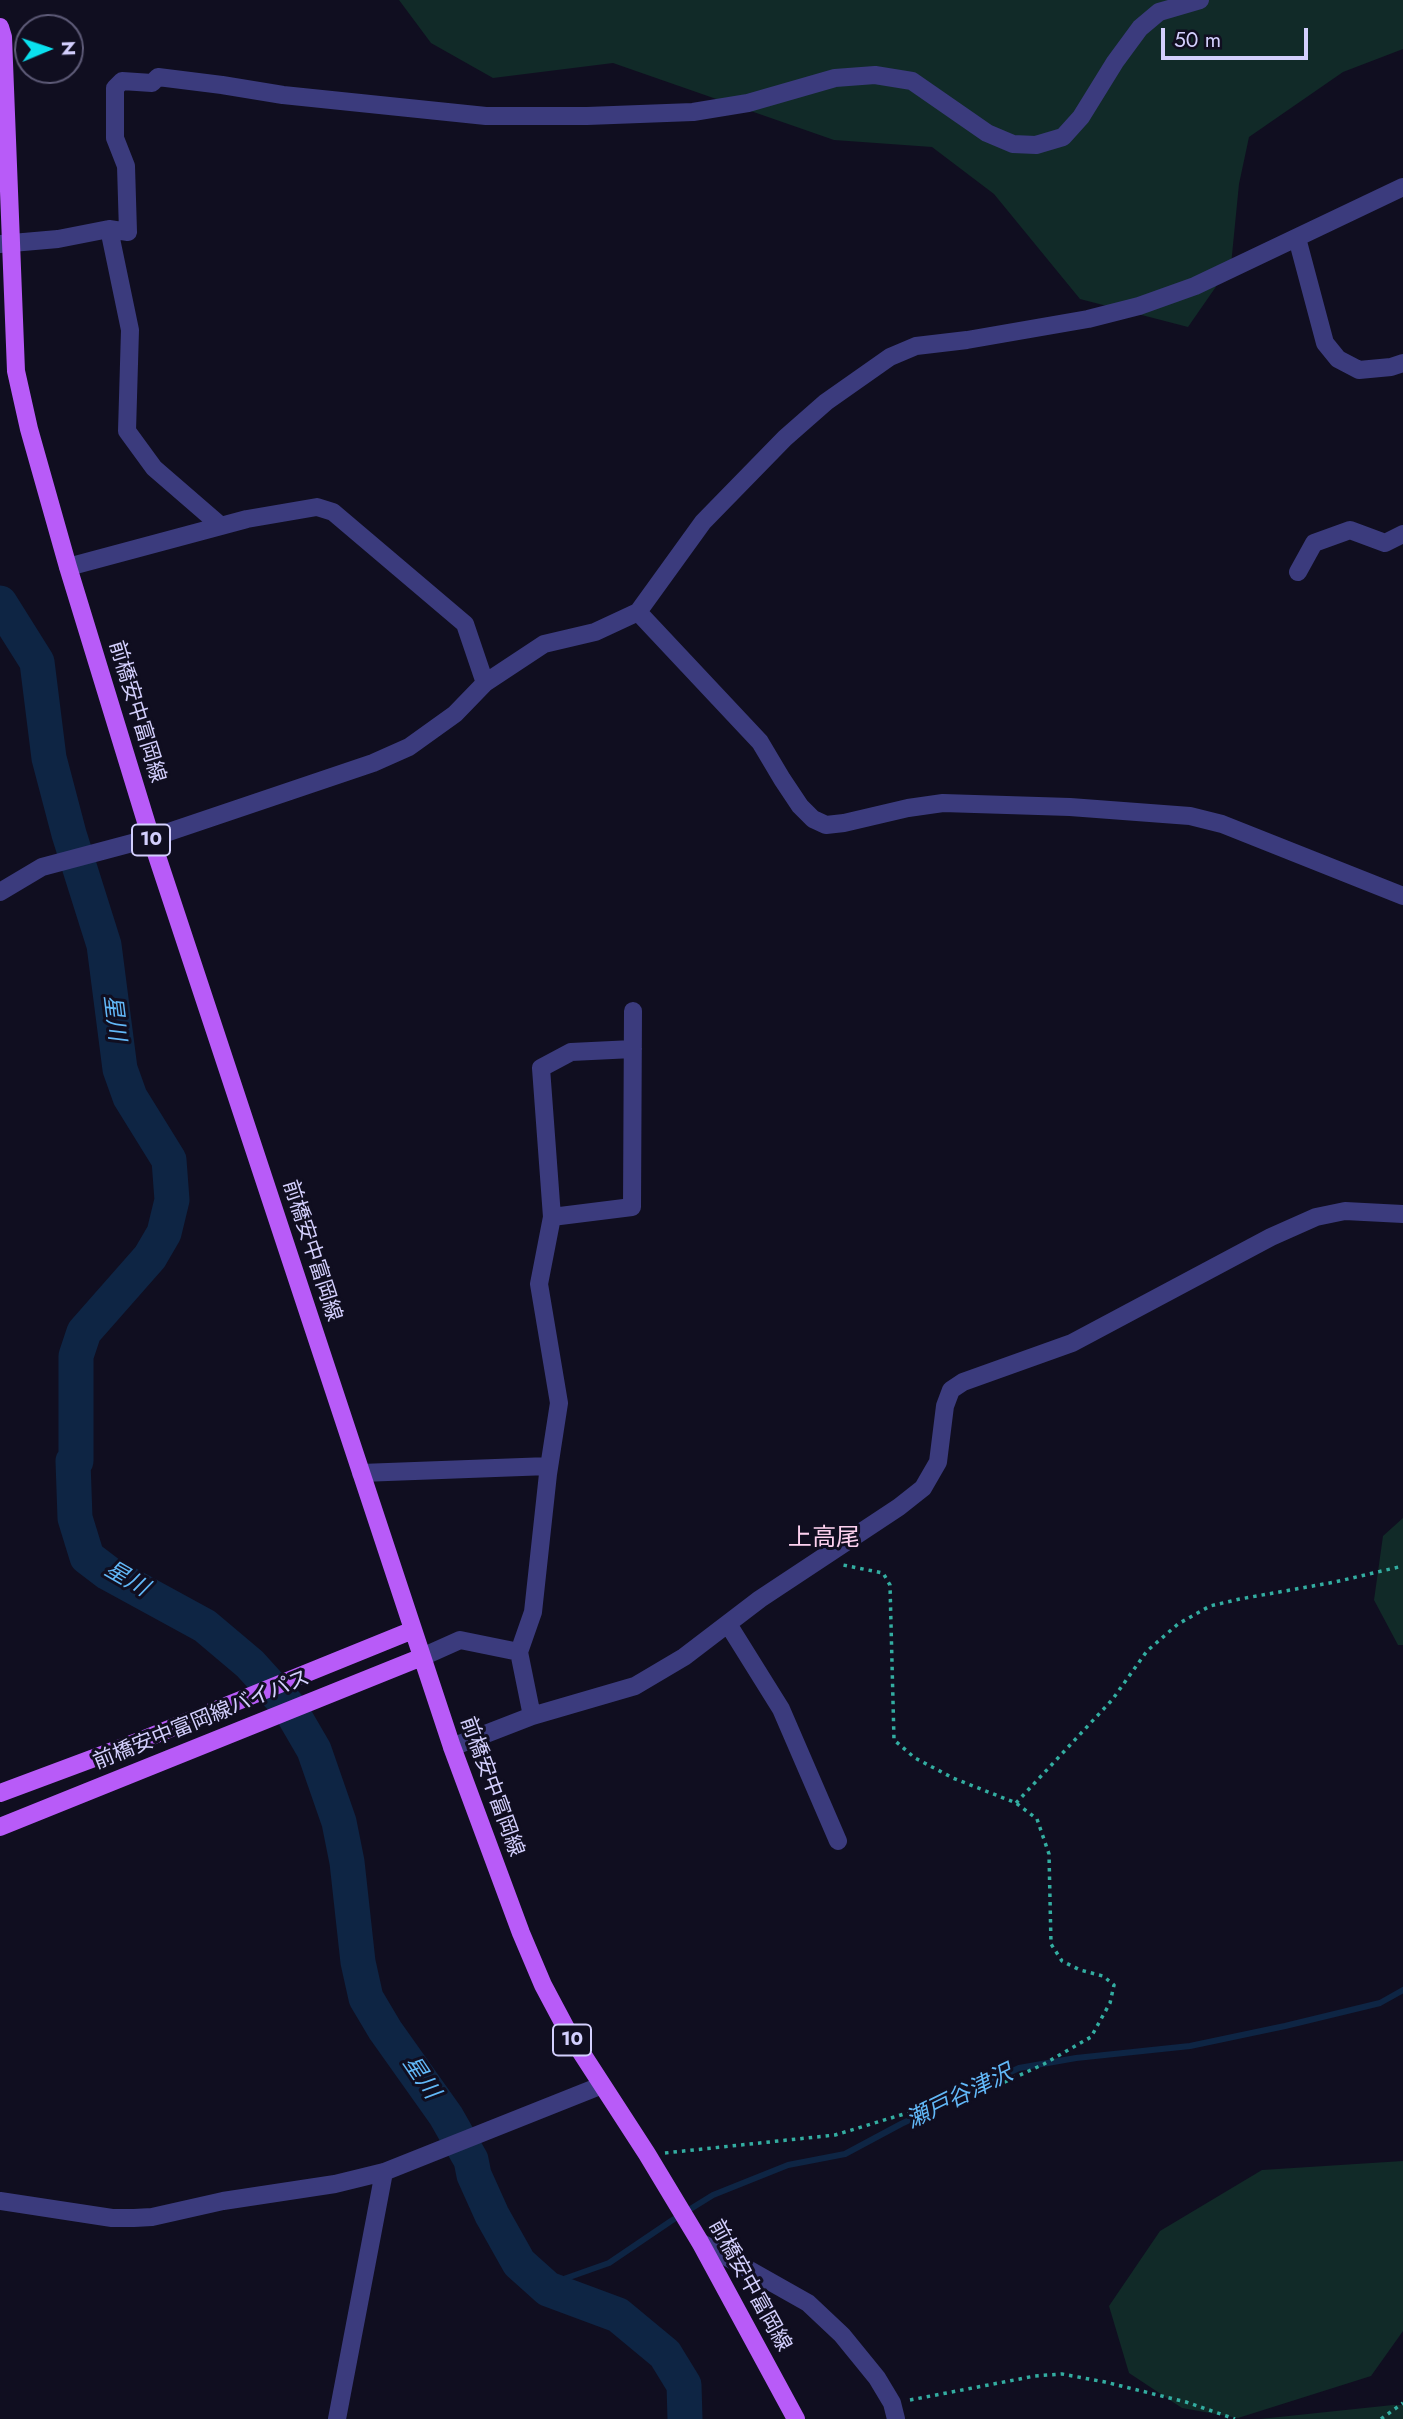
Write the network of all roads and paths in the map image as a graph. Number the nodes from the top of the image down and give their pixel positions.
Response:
1 (1200, 0) edge
2 (0, 27) edge
3 (1403, 187) edge
4 (109, 229) junction
5 (1297, 238) junction
6 (5, 243) edge
7 (1403, 363) edge
8 (221, 526) junction
9 (1403, 534) edge
10 (68, 567) junction
11 (1298, 572) dead end
12 (638, 612) junction
13 (485, 683) junction
14 (151, 838) junction
15 (0, 892) edge
16 (1403, 896) edge
17 (633, 1011) dead end
18 (633, 1049) junction
19 (1403, 1214) edge
20 (552, 1217) junction
21 (549, 1466) junction
22 (361, 1473) junction
23 (816, 1562) junction
24 (1403, 1566) edge
25 (728, 1624) junction
26 (413, 1630) junction
27 (519, 1651) junction
28 (422, 1657) junction
29 (531, 1716) junction
30 (452, 1748) junction
31 (0, 1793) edge
32 (1016, 1803) junction
33 (0, 1827) edge
34 (838, 1841) dead end
35 (600, 2086) junction
36 (647, 2154) junction
37 (384, 2172) junction
38 (0, 2201) edge
39 (700, 2242) junction
40 (1403, 2403) edge
41 (894, 2411) edge
42 (338, 2419) edge
43 (796, 2419) edge
44 (1235, 2419) edge
45 (1381, 2419) edge

1 - 4 street
2 - 6 main road, 前橋安中富岡線 / 10
3 - 5 street
4 - 6 street
4 - 8 street
5 - 7 street
5 - 12 street
6 - 10 main road, 前橋安中富岡線 / 10
8 - 10 street
8 - 13 street
9 - 11 street
10 - 14 main road, 前橋安中富岡線 / 10
12 - 13 street
12 - 16 street
13 - 14 street
14 - 15 street
14 - 22 main road, 前橋安中富岡線 / 10
17 - 18 street
18 - 20 street
18 - 20 street
19 - 23 street
20 - 21 street
21 - 22 street
21 - 27 street
22 - 26 main road, 前橋安中富岡線 / 10
23 - 25 street
23 - 32 path
24 - 32 path
25 - 29 street
25 - 34 street
26 - 28 main road, 前橋安中富岡線 / 10
26 - 31 main road, 前橋安中富岡線バイパス
27 - 28 street
27 - 29 street
28 - 30 main road, 前橋安中富岡線 / 10
28 - 33 main road, 前橋安中富岡線バイパス
29 - 30 street
30 - 35 main road, 前橋安中富岡線 / 10
32 - 36 path
35 - 36 main road, 前橋安中富岡線 / 10
35 - 37 street
36 - 39 main road, 前橋安中富岡線 / 10
37 - 38 street
37 - 42 street
39 - 41 street
39 - 43 main road, 前橋安中富岡線 / 10
40 - 45 path
41 - 44 path

